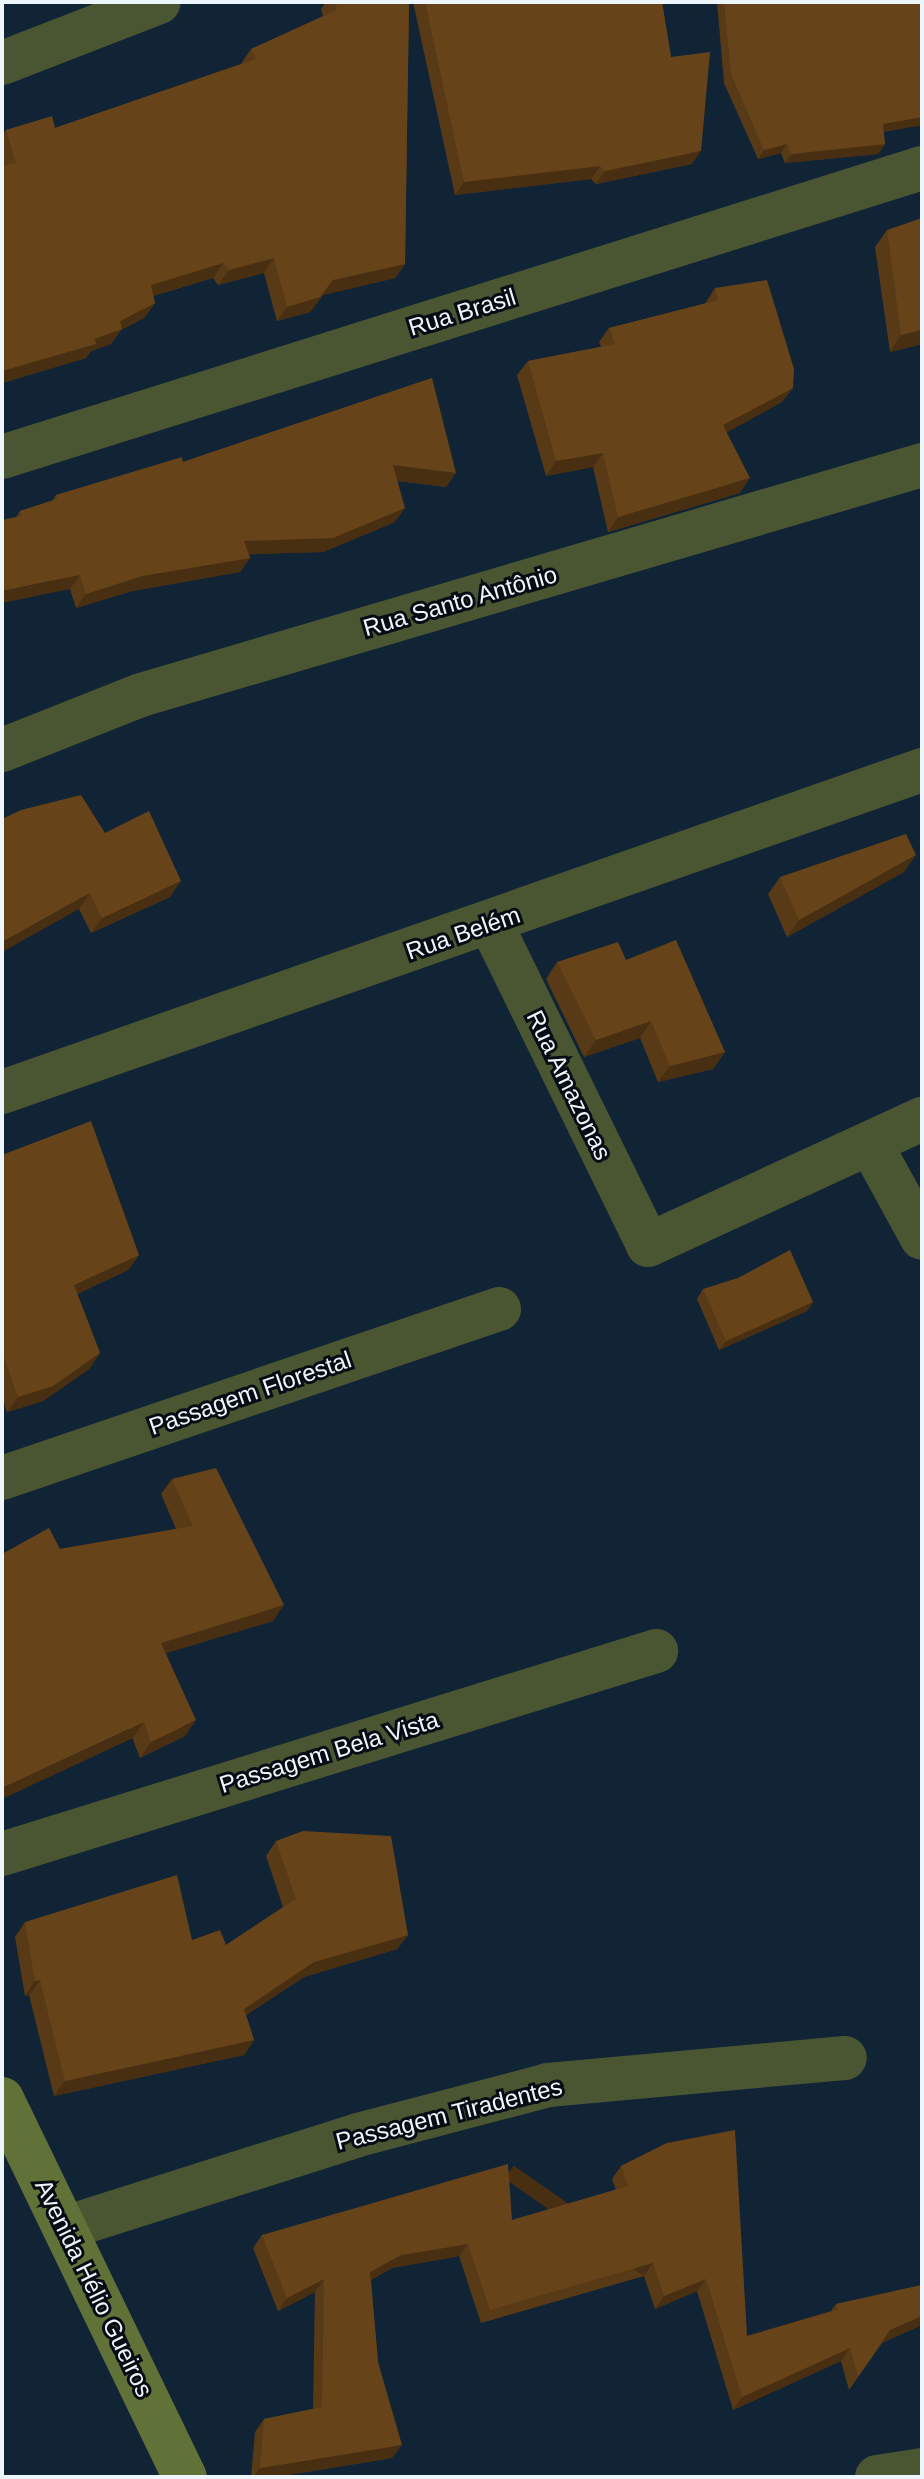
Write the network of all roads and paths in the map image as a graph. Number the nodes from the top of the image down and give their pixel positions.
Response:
1 (159, 2) edge
2 (2, 63) edge
3 (922, 168) edge
4 (2, 457) edge
5 (922, 465) edge
6 (2, 750) edge
7 (922, 770) edge
8 (491, 924) junction
9 (2, 1092) edge
10 (922, 1119) edge
11 (870, 1143) junction
12 (922, 1238) edge
13 (499, 1309) dead end
14 (2, 1478) edge
15 (656, 1651) dead end
16 (2, 1854) edge
17 (845, 2058) dead end
18 (2, 2099) edge
19 (65, 2228) junction
20 (922, 2470) edge
21 (185, 2477) edge
22 (877, 2477) edge

1 - 2 street
3 - 4 street, Rua Brasil
5 - 6 street, Rua Santo Antônio
7 - 8 street, Rua Belém
8 - 9 street, Rua Belém
8 - 11 street, Rua Amazonas
10 - 11 street
11 - 12 street
13 - 14 street, Passagem Florestal
15 - 16 street, Passagem Bela Vista
17 - 19 street, Passagem Tiradentes
18 - 19 main road, Avenida Hélio Gueiros
19 - 21 main road, Avenida Hélio Gueiros
20 - 22 street

